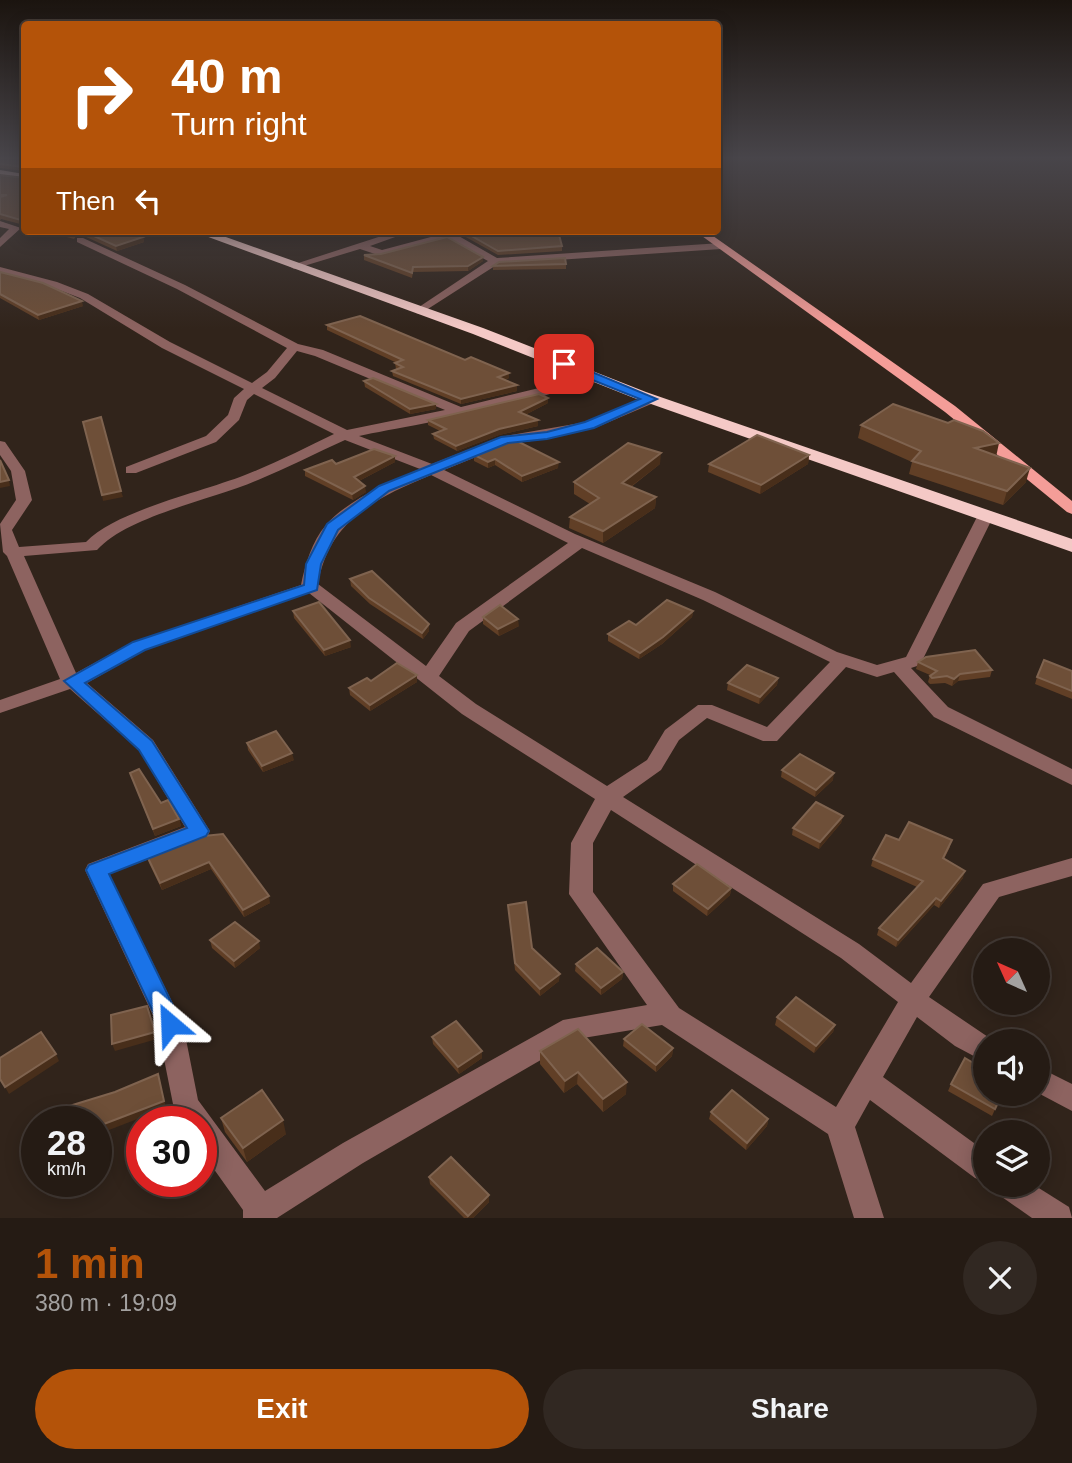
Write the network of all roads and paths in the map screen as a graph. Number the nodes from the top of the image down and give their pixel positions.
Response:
1 (0, 225) edge
2 (209, 235) edge
3 (394, 235) edge
4 (441, 235) edge
5 (450, 235) edge
6 (705, 235) edge
7 (80, 240) edge
8 (0, 244) edge
9 (360, 245) junction
10 (721, 246) junction
11 (495, 261) junction
12 (294, 266) junction
13 (0, 270) edge
14 (421, 312) junction
15 (294, 347) junction
16 (587, 373) junction
17 (253, 387) junction
18 (651, 399) junction
19 (461, 412) junction
20 (346, 434) junction
21 (0, 446) edge
22 (131, 471) dead end
23 (431, 471) junction
24 (1072, 509) edge
25 (986, 515) junction
26 (581, 541) junction
27 (1072, 546) edge
28 (11, 552) junction
29 (311, 587) junction
30 (842, 660) junction
31 (898, 665) junction
32 (428, 678) junction
33 (73, 681) junction
34 (0, 707) edge
35 (1072, 778) edge
36 (607, 797) junction
37 (1072, 867) edge
38 (914, 999) junction
39 (670, 1015) junction
40 (973, 1043) edge
41 (867, 1081) junction
42 (1050, 1086) edge
43 (1072, 1098) edge
44 (186, 1106) edge
45 (840, 1126) junction
46 (217, 1151) edge
47 (973, 1159) edge
48 (1027, 1197) edge
49 (260, 1215) edge
50 (869, 1218) edge
51 (1058, 1218) edge

1 - 8 street
2 - 12 highway
3 - 9 street
4 - 9 street
5 - 11 street
6 - 10 main road
7 - 15 street
9 - 12 street
10 - 11 street
10 - 24 main road
11 - 14 street
12 - 14 highway
13 - 17 street
14 - 16 highway
15 - 17 street
15 - 19 street
16 - 18 highway
16 - 19 street
17 - 20 street
17 - 22 street
18 - 23 street
18 - 25 highway
19 - 20 street
20 - 23 street
20 - 28 street
21 - 28 street
23 - 26 street
23 - 29 street
25 - 27 highway
25 - 31 street
26 - 30 street
26 - 32 street
28 - 33 street
29 - 32 street
29 - 33 street
30 - 31 street
30 - 36 street
31 - 35 street
32 - 36 street
33 - 34 street
33 - 44 street
36 - 38 street
36 - 39 street
37 - 38 street
38 - 40 street
38 - 41 street
39 - 45 street
39 - 49 street
41 - 45 street
41 - 47 street
42 - 43 street
45 - 50 street
46 - 49 street
48 - 51 street

